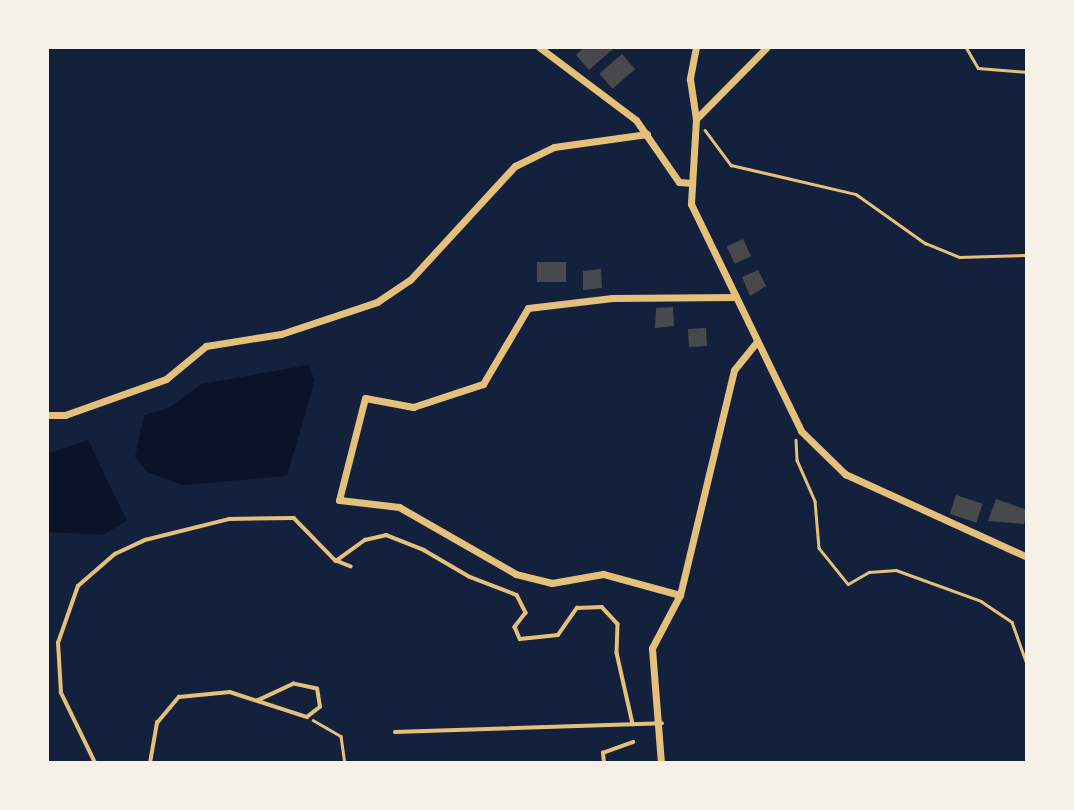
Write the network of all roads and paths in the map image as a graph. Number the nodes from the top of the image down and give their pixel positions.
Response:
1 (539, 47) edge
2 (695, 47) edge
3 (767, 47) edge
4 (966, 47) edge
5 (1027, 72) edge
6 (696, 119) junction
7 (648, 134) junction
8 (692, 183) junction
9 (1027, 255) edge
10 (736, 297) junction
11 (757, 342) junction
12 (47, 415) edge
13 (801, 431) junction
14 (1027, 557) edge
15 (336, 561) junction
16 (351, 567) dead end
17 (680, 595) junction
18 (1027, 664) edge
19 (258, 701) junction
20 (307, 717) junction
21 (662, 723) junction
22 (633, 724) junction
23 (395, 732) dead end
24 (633, 742) dead end
25 (95, 763) edge
26 (150, 763) edge
27 (345, 763) edge
28 (604, 763) edge
29 (661, 763) edge

1 - 7 street
2 - 6 street
3 - 6 street
4 - 5 path
6 - 8 street
6 - 9 path
7 - 8 street
7 - 12 street
8 - 10 street
10 - 11 street
10 - 17 street
11 - 13 street
11 - 17 street
13 - 14 street
13 - 18 path
15 - 16 lane
15 - 22 lane
15 - 25 lane
17 - 21 street
19 - 20 lane
19 - 20 lane
19 - 26 lane
20 - 27 path
21 - 22 lane
21 - 29 street
22 - 23 lane
24 - 28 lane

